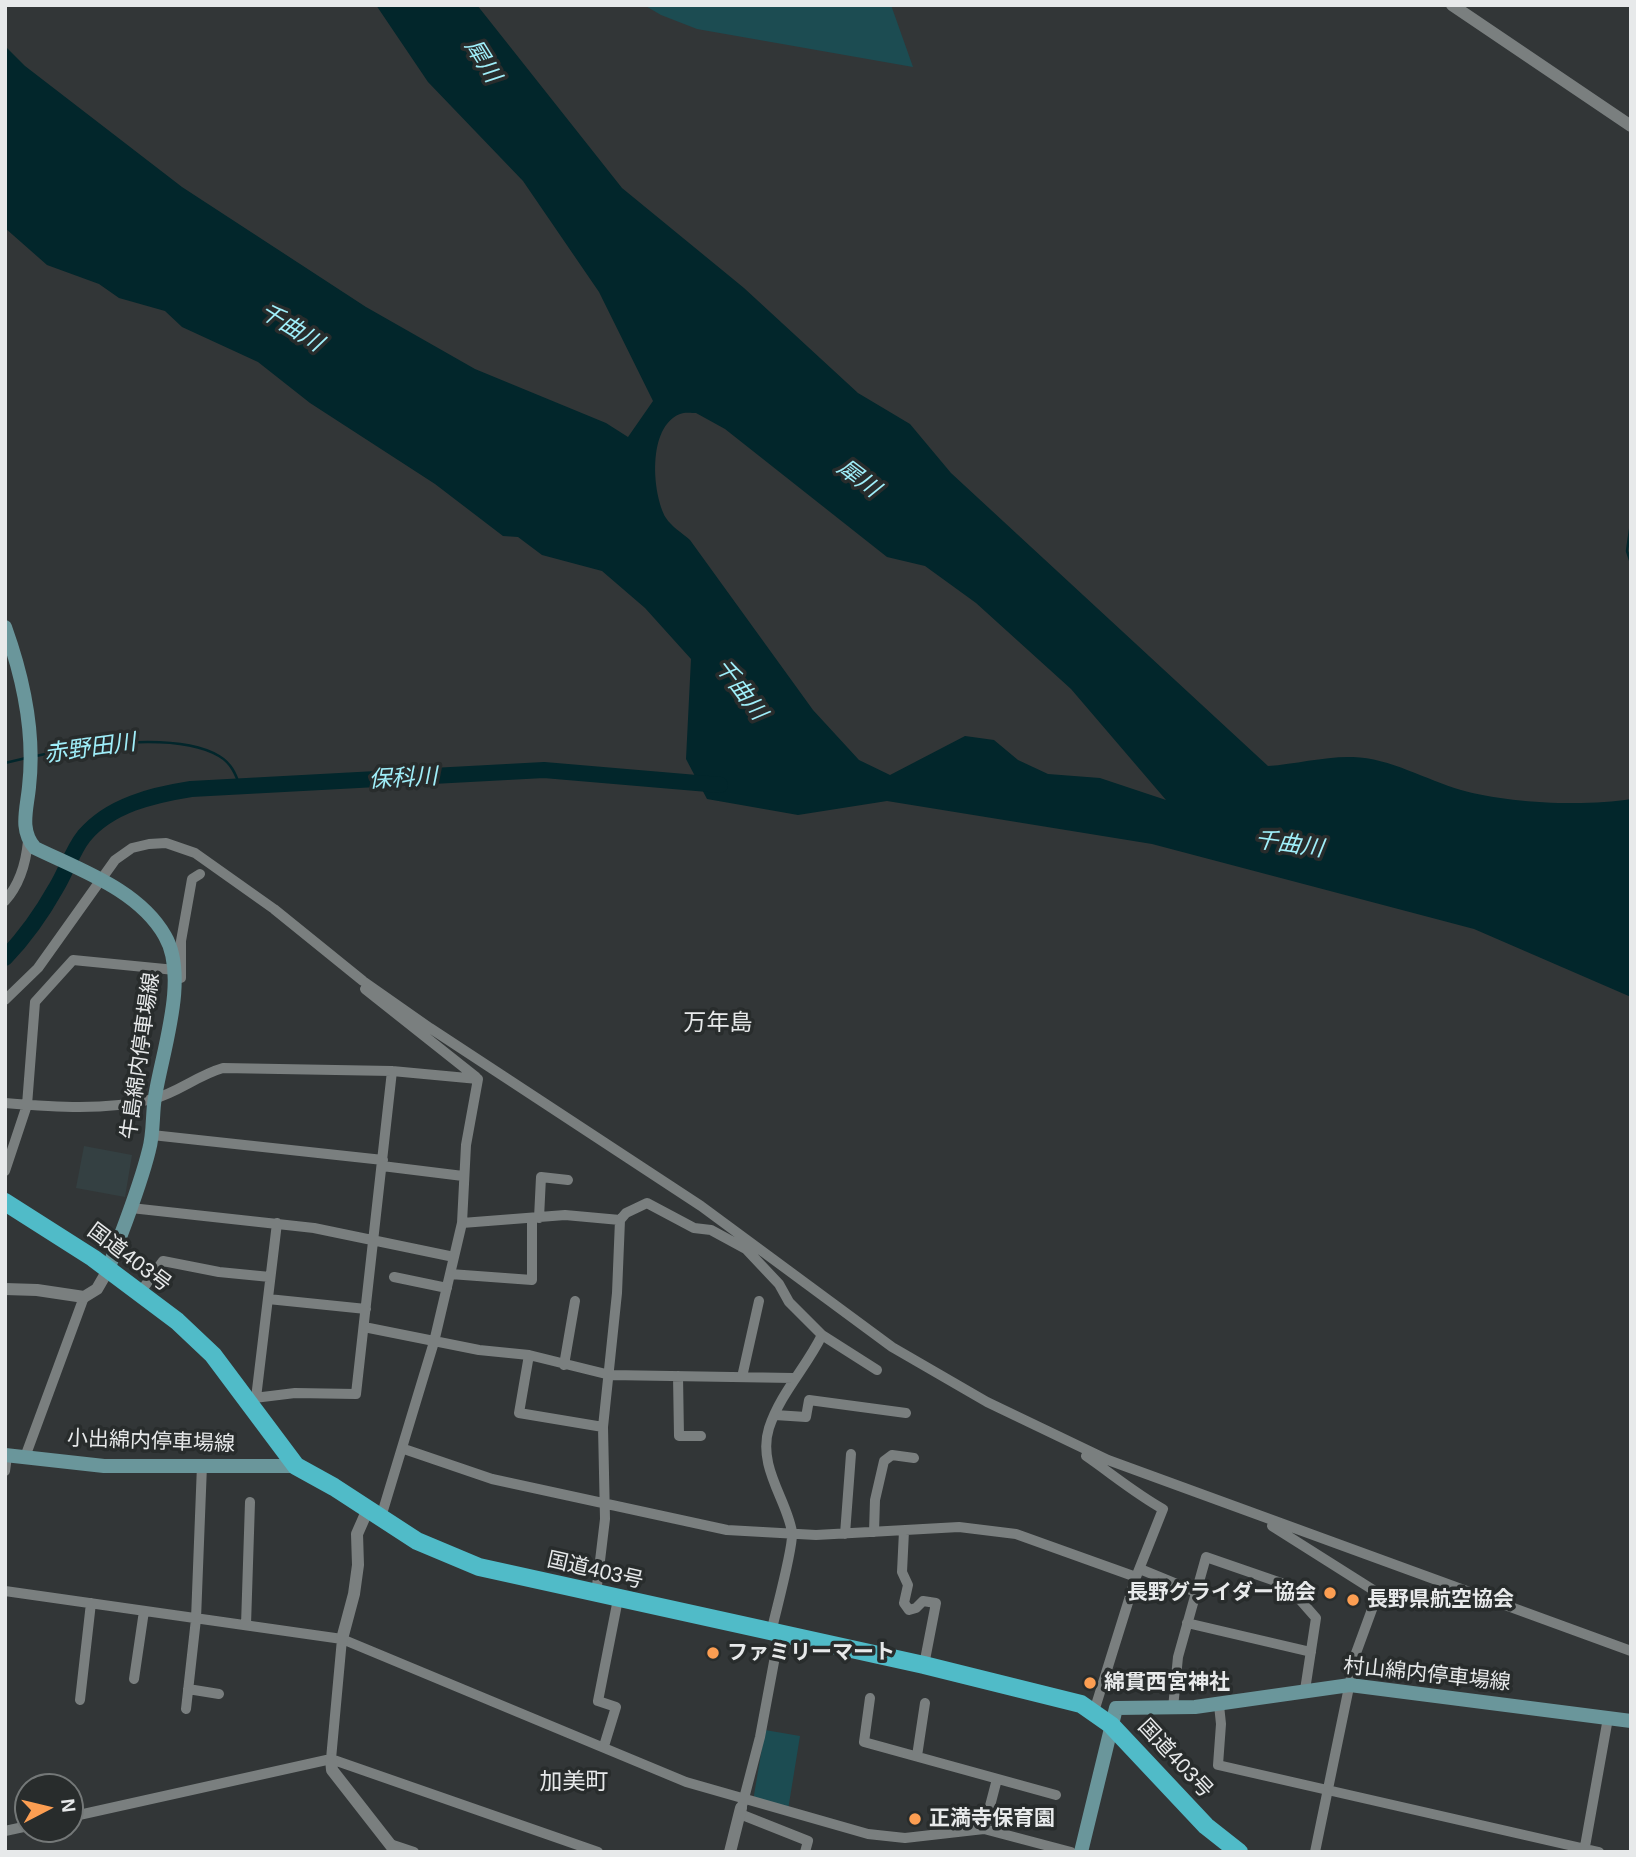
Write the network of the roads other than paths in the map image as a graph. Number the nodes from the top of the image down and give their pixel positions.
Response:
1 (1452, 5) edge
2 (1631, 126) edge
3 (5, 628) edge
4 (31, 845) junction
5 (200, 874) dead end
6 (100, 879) junction
7 (5, 901) edge
8 (175, 970) junction
9 (363, 981) junction
10 (173, 999) junction
11 (5, 1000) edge
12 (392, 1071) junction
13 (478, 1079) junction
14 (155, 1099) junction
15 (5, 1103) edge
16 (27, 1105) junction
17 (152, 1135) junction
18 (382, 1163) junction
19 (5, 1171) edge
20 (463, 1176) junction
21 (568, 1180) dead end
22 (5, 1202) edge
23 (131, 1208) junction
24 (535, 1219) junction
25 (620, 1220) junction
26 (277, 1223) junction
27 (462, 1223) junction
28 (374, 1238) junction
29 (748, 1246) junction
30 (454, 1257) junction
31 (108, 1270) junction
32 (450, 1274) junction
33 (270, 1277) junction
34 (394, 1277) dead end
35 (447, 1288) junction
36 (5, 1289) edge
37 (139, 1294) junction
38 (84, 1297) junction
39 (268, 1299) junction
40 (575, 1301) dead end
41 (759, 1301) dead end
42 (366, 1309) junction
43 (364, 1327) junction
44 (822, 1335) junction
45 (435, 1342) junction
46 (529, 1355) junction
47 (564, 1366) junction
48 (877, 1370) dead end
49 (610, 1375) junction
50 (678, 1376) junction
51 (742, 1377) junction
52 (793, 1378) junction
53 (251, 1399) junction
54 (906, 1413) dead end
55 (775, 1415) junction
56 (603, 1427) junction
57 (701, 1436) dead end
58 (404, 1449) junction
59 (1086, 1450) junction
60 (851, 1454) dead end
61 (25, 1457) junction
62 (914, 1458) dead end
63 (6, 1461) edge
64 (202, 1465) junction
65 (296, 1466) junction
66 (250, 1502) dead end
67 (605, 1503) junction
68 (375, 1513) junction
69 (1252, 1514) junction
70 (904, 1531) junction
71 (874, 1532) junction
72 (792, 1533) junction
73 (845, 1534) junction
74 (1138, 1573) junction
75 (5, 1591) edge
76 (1196, 1592) junction
77 (596, 1594) junction
78 (618, 1599) junction
79 (91, 1603) junction
80 (144, 1611) junction
81 (196, 1619) junction
82 (1187, 1623) junction
83 (246, 1625) junction
84 (775, 1634) junction
85 (342, 1639) junction
86 (1631, 1651) edge
87 (1311, 1652) junction
88 (924, 1665) junction
89 (134, 1679) dead end
90 (1350, 1685) junction
91 (188, 1689) junction
92 (1305, 1690) junction
93 (219, 1694) dead end
94 (870, 1698) dead end
95 (80, 1700) dead end
96 (925, 1703) dead end
97 (1088, 1704) junction
98 (1219, 1704) junction
99 (1173, 1708) junction
100 (186, 1709) dead end
101 (1114, 1716) junction
102 (1608, 1718) junction
103 (1631, 1721) edge
104 (604, 1746) junction
105 (917, 1756) junction
106 (331, 1759) junction
107 (997, 1779) junction
108 (1328, 1791) junction
109 (1056, 1795) dead end
110 (741, 1808) junction
111 (84, 1814) edge
112 (984, 1829) junction
113 (1219, 1846) edge
114 (394, 1848) edge
115 (1585, 1850) edge
116 (414, 1852) edge
117 (598, 1852) edge
118 (730, 1852) edge
119 (804, 1852) edge
120 (1071, 1852) edge
121 (1081, 1852) edge
122 (1238, 1852) edge
123 (1315, 1852) edge
124 (1599, 1852) edge

1 - 2 street
3 - 4 main road
4 - 6 main road, 牛島綿内停車場線
4 - 7 street
5 - 10 street
6 - 8 main road, 牛島綿内停車場線
6 - 9 street
6 - 11 street
8 - 10 main road, 牛島綿内停車場線
8 - 16 street
9 - 13 street
9 - 29 street
10 - 14 main road, 牛島綿内停車場線
12 - 13 street
12 - 14 street
12 - 18 street
13 - 20 street
14 - 16 street
14 - 17 main road, 牛島綿内停車場線
15 - 16 street
16 - 19 street
17 - 18 street
17 - 23 main road, 牛島綿内停車場線
18 - 20 street
18 - 28 street
20 - 27 street
21 - 24 street
22 - 31 highway, 国道403号
23 - 26 street
23 - 31 main road, 牛島綿内停車場線
24 - 25 street
24 - 27 street
24 - 32 street
25 - 29 street
25 - 49 street
26 - 28 street
26 - 33 street
27 - 30 street
28 - 30 street
28 - 42 street
29 - 44 street
29 - 59 street
30 - 32 street
31 - 37 highway, 国道403号
31 - 38 street
32 - 35 street
33 - 37 street
33 - 39 street
34 - 35 street
35 - 45 street
36 - 38 street
37 - 53 highway, 国道403号
38 - 61 street
39 - 42 street
39 - 53 street
40 - 47 street
41 - 51 street
42 - 43 street
43 - 45 street
43 - 53 street
44 - 48 street
44 - 52 street
45 - 46 street
45 - 58 street
46 - 47 street
46 - 56 street
47 - 49 street
49 - 50 street
49 - 56 street
50 - 51 street
50 - 57 street
51 - 52 street
52 - 55 street
53 - 65 highway, 国道403号
54 - 55 street
55 - 72 street
56 - 67 street
58 - 67 street
58 - 68 street
59 - 69 street
59 - 74 street
60 - 73 street
61 - 63 main road, 小出綿内停車場線
61 - 64 main road, 小出綿内停車場線
62 - 71 street
64 - 65 main road, 小出綿内停車場線
64 - 81 street
65 - 68 highway, 国道403号
66 - 83 street
67 - 72 street
67 - 77 street
68 - 77 highway, 国道403号
68 - 85 street
69 - 86 street
69 - 90 street
70 - 71 street
70 - 74 street
70 - 88 street
71 - 73 street
72 - 73 street
72 - 84 street
74 - 76 street
74 - 97 street
75 - 79 street
76 - 82 street
76 - 87 street
77 - 78 highway, 国道403号
78 - 84 highway, 国道403号
78 - 104 street
79 - 80 street
79 - 95 street
80 - 81 street
80 - 89 street
81 - 83 street
81 - 91 street
82 - 87 street
82 - 99 street
83 - 85 street
84 - 88 highway, 国道403号
84 - 110 street
85 - 104 street
85 - 106 street
87 - 92 street
88 - 97 highway, 国道403号
90 - 92 main road, 村山綿内停車場線
90 - 102 main road, 村山綿内停車場線
90 - 108 street
91 - 93 street
91 - 100 street
92 - 98 main road, 村山綿内停車場線
94 - 105 street
96 - 105 street
97 - 101 highway, 国道403号
98 - 99 main road, 村山綿内停車場線
98 - 108 street
99 - 101 main road, 村山綿内停車場線
101 - 113 highway, 国道403号
101 - 121 main road
102 - 103 main road, 村山綿内停車場線
102 - 115 street
104 - 110 street
105 - 107 street
106 - 111 street
106 - 114 street
106 - 117 street
107 - 109 street
107 - 112 street
108 - 115 street
108 - 123 street
110 - 112 street
110 - 118 street
110 - 119 street
112 - 120 street
113 - 122 highway, 国道403号
114 - 116 street
115 - 124 street

